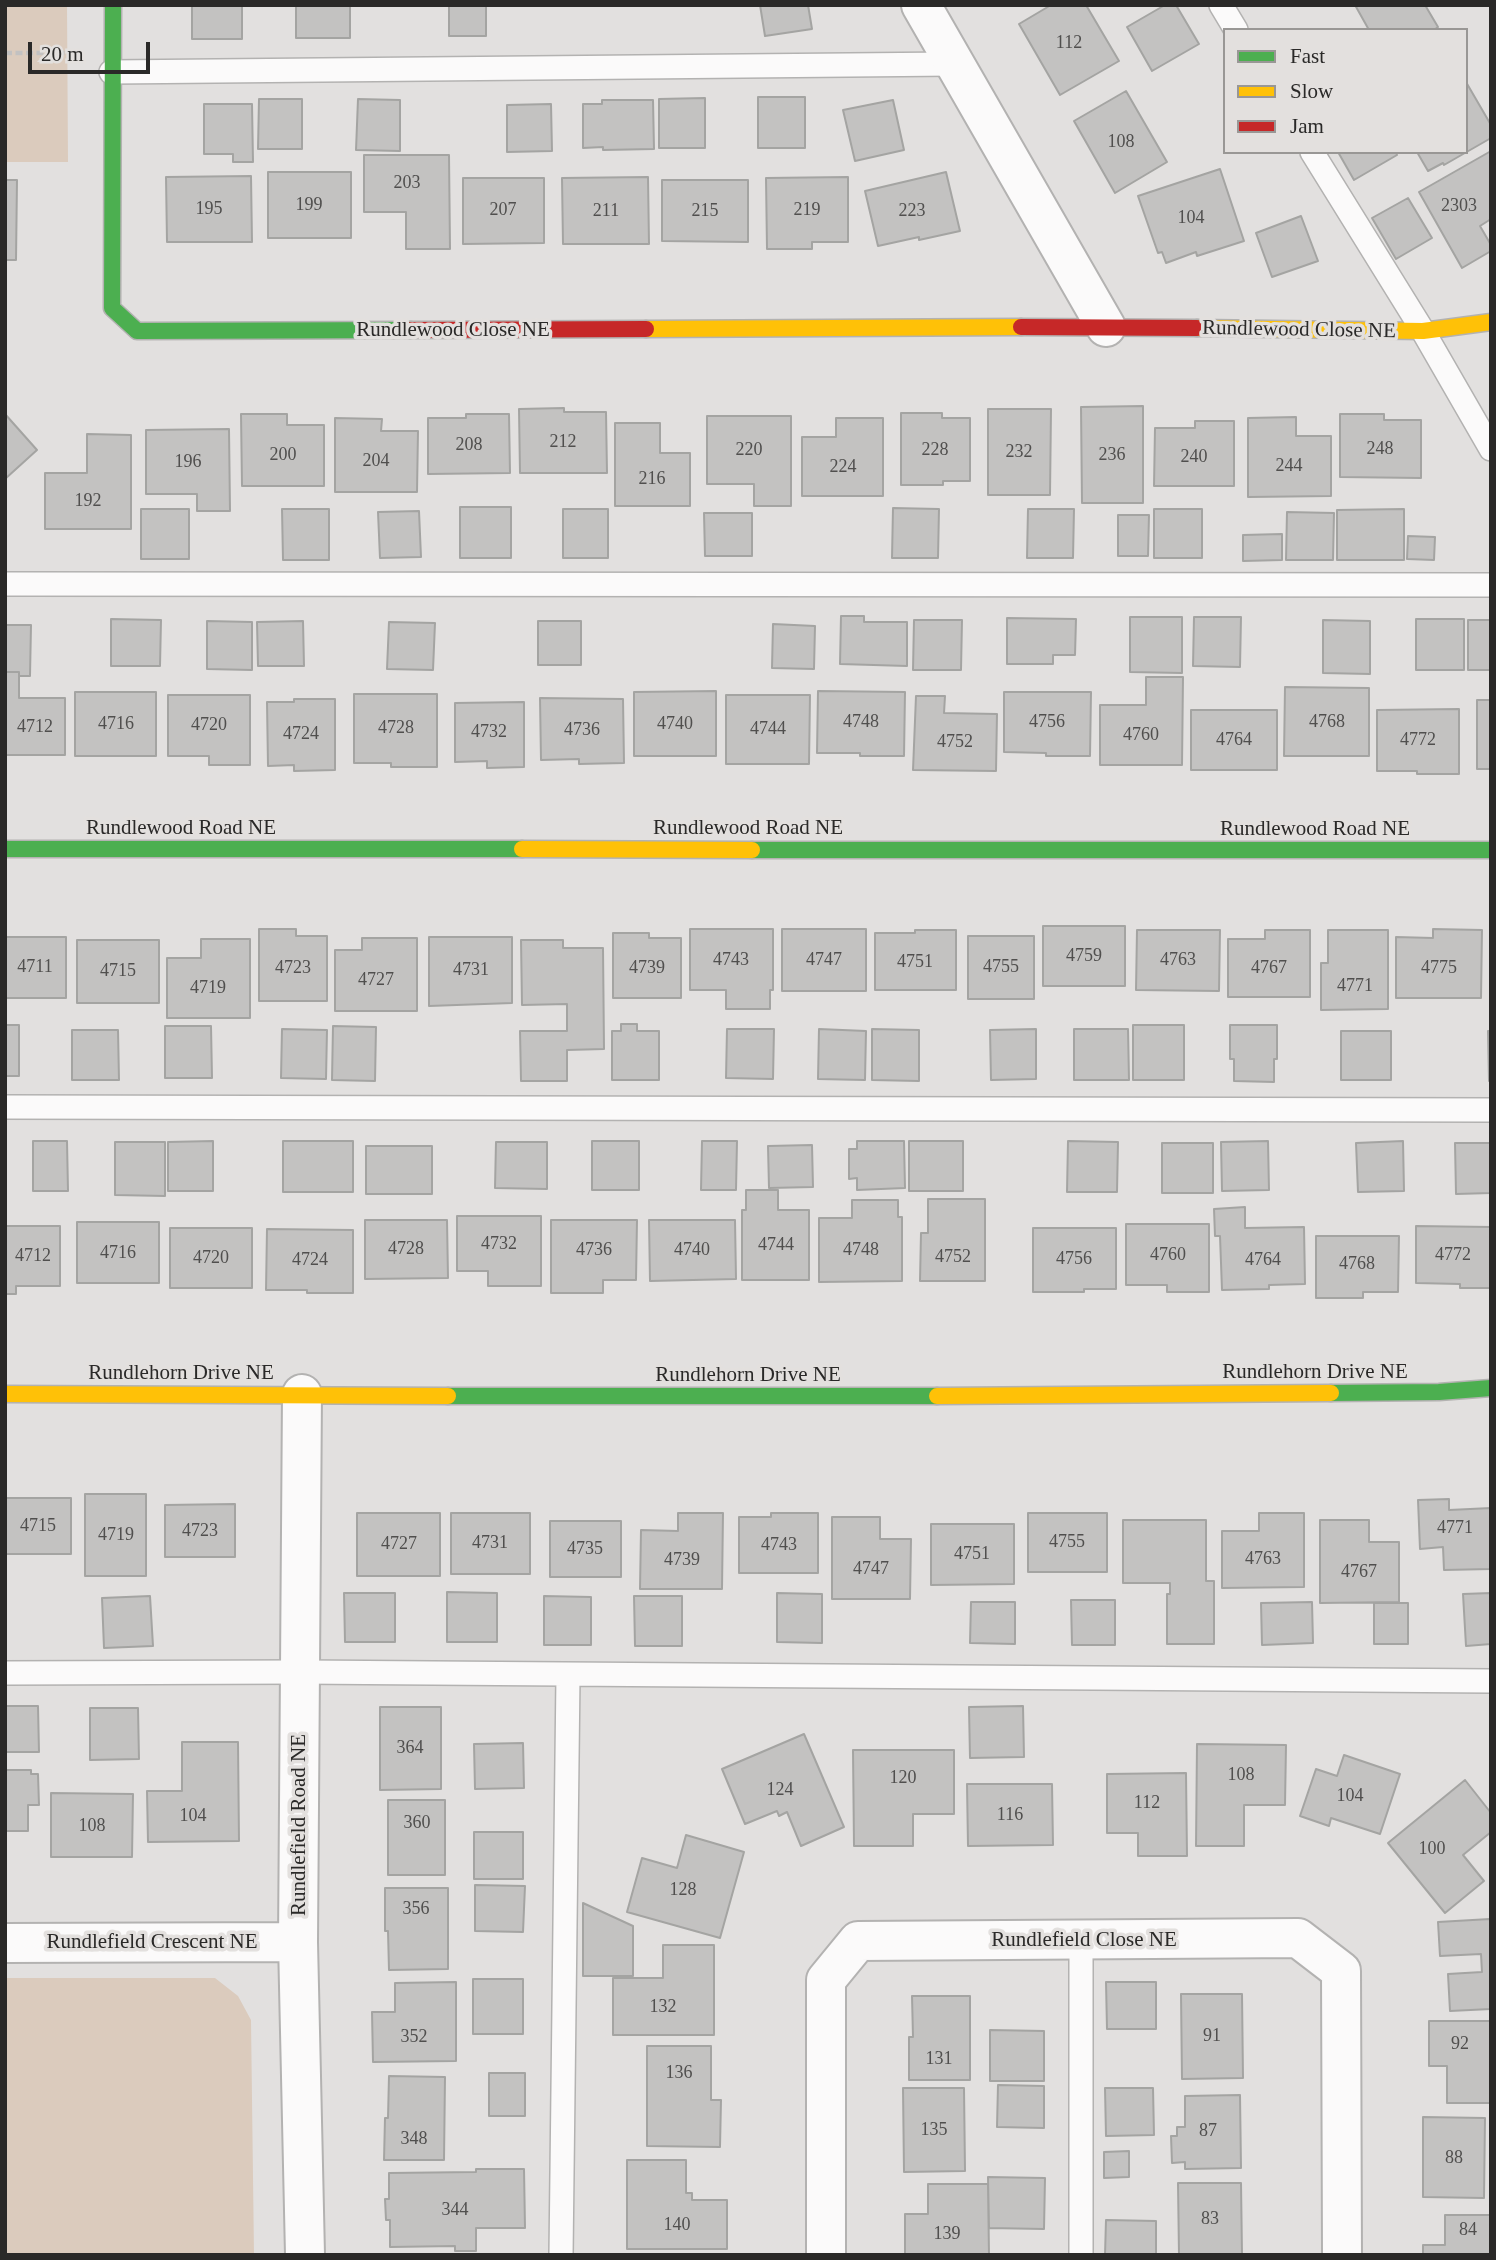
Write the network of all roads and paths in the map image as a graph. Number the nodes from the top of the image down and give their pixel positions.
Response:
1 (113, 5) edge
2 (921, 5) edge
3 (1221, 5) edge
4 (1235, 28) edge
5 (5, 53) edge
6 (954, 64) junction
7 (111, 72) junction
8 (1313, 154) edge
9 (1491, 322) edge
10 (1106, 327) junction
11 (1423, 331) junction
12 (1491, 449) edge
13 (5, 584) edge
14 (1491, 585) edge
15 (5, 849) edge
16 (1491, 850) edge
17 (5, 1107) edge
18 (1491, 1110) edge
19 (1491, 1388) edge
20 (5, 1394) edge
21 (302, 1394) junction
22 (5, 1672) edge
23 (300, 1672) junction
24 (568, 1676) junction
25 (1491, 1681) edge
26 (1081, 1941) junction
27 (298, 1942) junction
28 (5, 1943) edge
29 (305, 2255) edge
30 (561, 2255) edge
31 (826, 2255) edge
32 (1082, 2255) edge
33 (1342, 2255) edge

1 - 7 street, Rundlewood Close NE
2 - 6 street
3 - 4 lane
5 - 7 path
6 - 7 lane
6 - 10 street
7 - 10 street, Rundlewood Close NE
8 - 11 lane
9 - 11 street, Rundlewood Close NE
10 - 11 street, Rundlewood Close NE
11 - 12 lane
13 - 14 lane
15 - 16 street, Rundlewood Road NE
17 - 18 lane
19 - 21 street, Rundlehorn Drive NE
20 - 21 street, Rundlehorn Drive NE
21 - 23 street, Rundlefield Road NE
22 - 23 lane
23 - 24 lane
23 - 27 street, Rundlefield Road NE
24 - 25 lane
24 - 30 lane
26 - 31 street, Rundlefield Close NE
26 - 32 lane
26 - 33 street, Rundlefield Close NE
27 - 28 street, Rundlefield Crescent NE
27 - 29 street, Rundlefield Road NE

